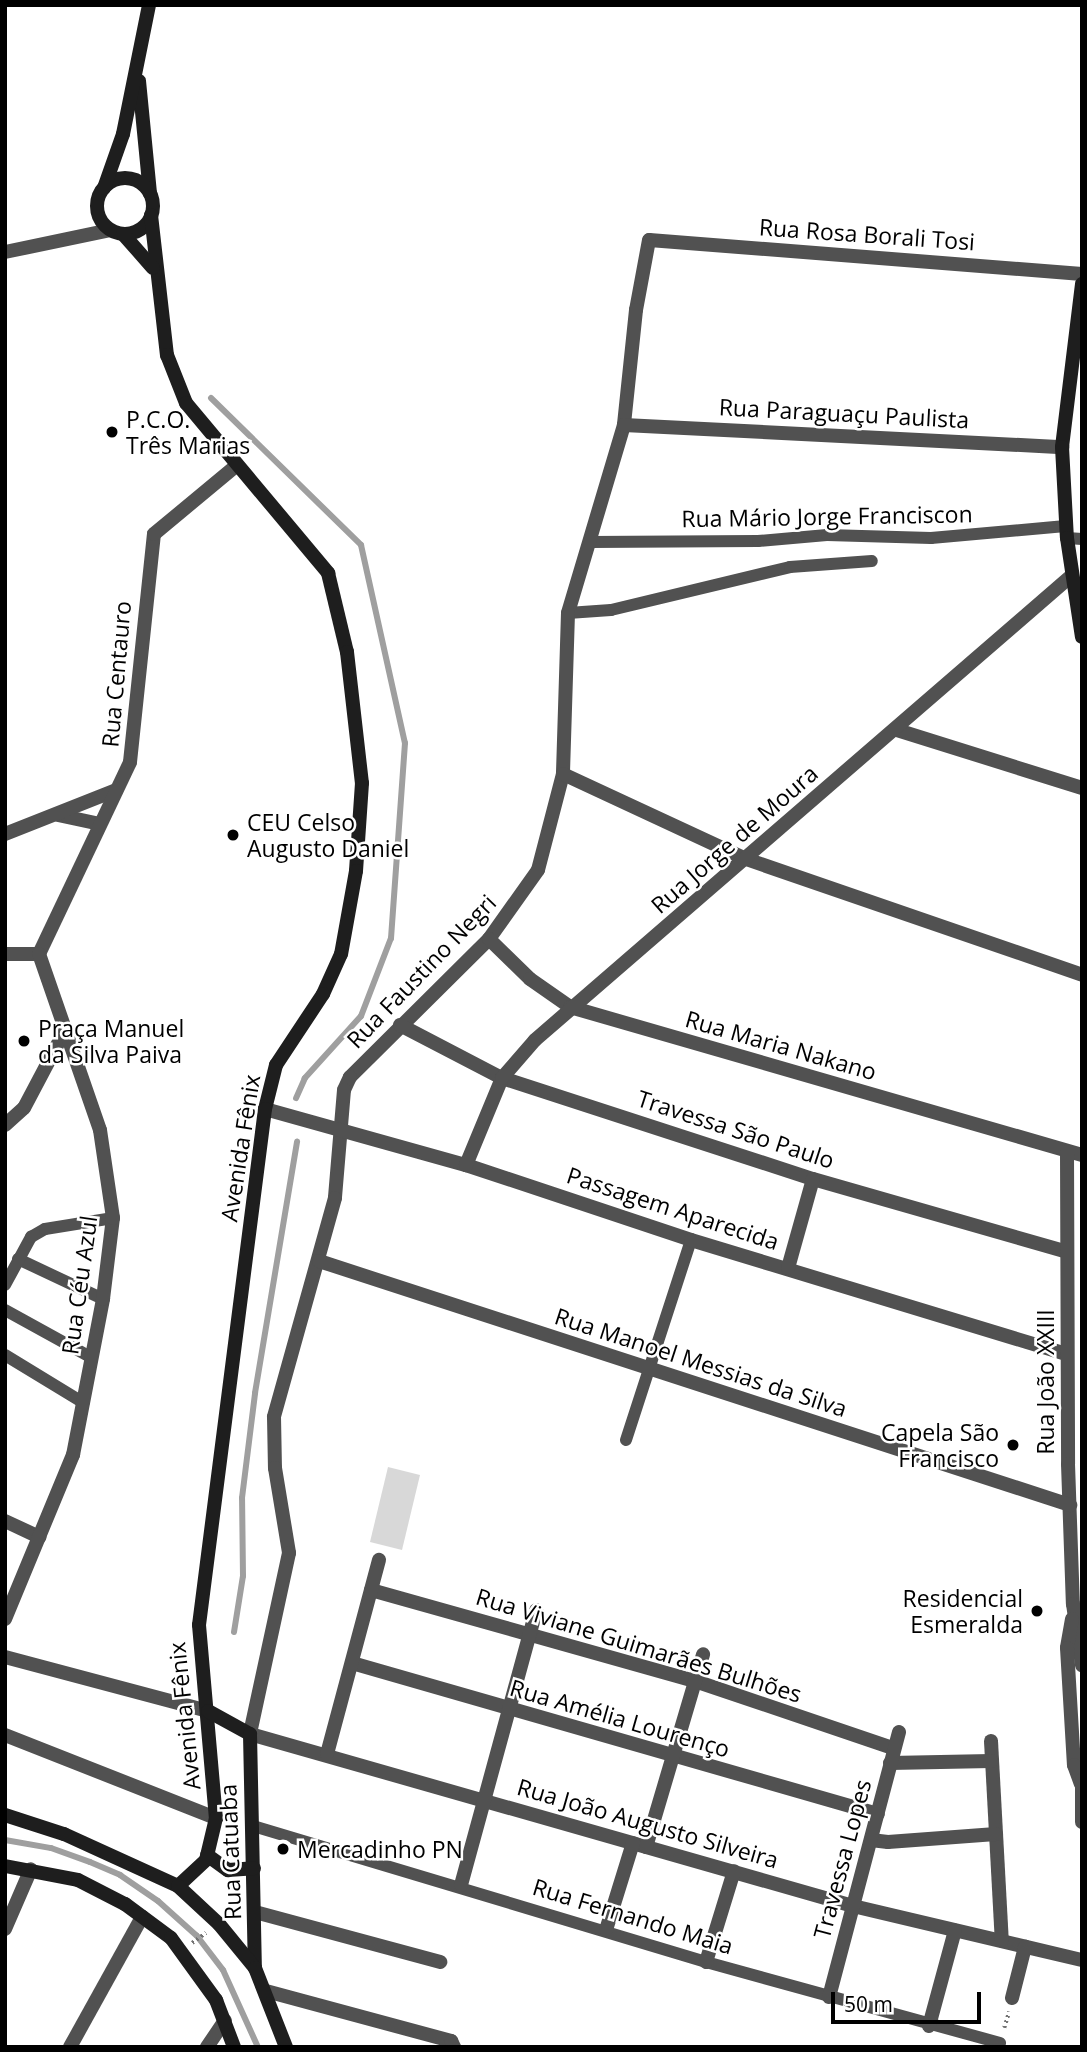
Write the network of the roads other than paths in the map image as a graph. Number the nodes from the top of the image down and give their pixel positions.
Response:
1 (149, 5) edge
2 (138, 62) junction
3 (104, 188) junction
4 (150, 194) junction
5 (151, 215) junction
6 (117, 232) junction
7 (649, 240) joint
8 (5, 252) edge
9 (154, 270) junction
10 (1082, 274) edge
11 (1082, 284) edge
12 (624, 425) junction
13 (1062, 447) junction
14 (236, 466) junction
15 (1066, 532) junction
16 (1082, 540) edge
17 (590, 542) junction
18 (872, 561) dead end
19 (1071, 576) junction
20 (568, 613) junction
21 (1082, 638) edge
22 (897, 730) junction
23 (563, 774) junction
24 (1082, 788) edge
25 (116, 790) junction
26 (57, 815) junction
27 (100, 824) junction
28 (5, 834) edge
29 (746, 859) junction
30 (489, 939) junction
31 (5, 954) edge
32 (39, 954) junction
33 (1082, 975) edge
34 (570, 1007) junction
35 (400, 1025) junction
36 (63, 1034) junction
37 (502, 1077) junction
38 (265, 1109) junction
39 (5, 1125) edge
40 (341, 1131) junction
41 (1074, 1153) edge
42 (466, 1165) junction
43 (813, 1179) junction
44 (113, 1218) junction
45 (691, 1240) junction
46 (1067, 1252) junction
47 (18, 1259) junction
48 (319, 1261) junction
49 (788, 1268) junction
50 (5, 1285) edge
51 (103, 1299) junction
52 (5, 1310) edge
53 (1067, 1354) junction
54 (5, 1355) edge
55 (92, 1358) junction
56 (649, 1370) junction
57 (84, 1403) junction
58 (626, 1440) dead end
59 (1070, 1505) junction
60 (5, 1521) edge
61 (40, 1537) junction
62 (379, 1560) dead end
63 (371, 1590) junction
64 (536, 1610) dead end
65 (1073, 1611) junction
66 (5, 1619) edge
67 (531, 1635) junction
68 (703, 1654) dead end
69 (5, 1657) edge
70 (352, 1663) junction
71 (1082, 1665) edge
72 (695, 1681) junction
73 (208, 1711) junction
74 (509, 1712) junction
75 (899, 1732) dead end
76 (250, 1734) junction
77 (5, 1735) edge
78 (990, 1741) dead end
79 (893, 1748) junction
80 (327, 1754) junction
81 (672, 1757) junction
82 (992, 1761) junction
83 (890, 1763) junction
84 (1081, 1782) edge
85 (485, 1800) junction
86 (878, 1814) junction
87 (5, 1815) edge
88 (216, 1818) junction
89 (1082, 1822) edge
90 (254, 1826) junction
91 (996, 1834) junction
92 (871, 1840) junction
93 (640, 1845) junction
94 (207, 1855) junction
95 (5, 1866) edge
96 (254, 1868) junction
97 (31, 1870) junction
98 (734, 1871) junction
99 (461, 1885) junction
100 (178, 1886) junction
101 (853, 1906) junction
102 (255, 1912) junction
103 (142, 1917) junction
104 (5, 1929) edge
105 (606, 1930) junction
106 (955, 1930) junction
107 (1002, 1941) junction
108 (1025, 1947) junction
109 (1082, 1960) edge
110 (440, 1962) dead end
111 (706, 1962) junction
112 (255, 1968) junction
113 (266, 1991) junction
114 (829, 1997) junction
115 (1012, 1998) road end
116 (225, 2020) junction
117 (929, 2026) junction
118 (1000, 2043) road end
119 (452, 2044) edge
120 (70, 2047) edge
121 (207, 2047) edge
122 (234, 2047) edge
123 (286, 2047) edge

1 - 2 street
2 - 3 street
2 - 4 street
3 - 4 street
3 - 6 street
4 - 5 street
5 - 6 street
5 - 9 street, Avenida Fênix
6 - 8 street
6 - 9 street
7 - 10 street, Rua Rosa Borali Tosi
7 - 12 street, Rua Faustino Negri
9 - 14 street, Avenida Fênix
11 - 13 street
12 - 13 street, Rua Paraguaçu Paulista
12 - 17 street, Rua Faustino Negri
13 - 15 street
14 - 25 street, Rua Centauro
14 - 38 street, Avenida Fênix
15 - 16 lane, Rua Mário Jorge Franciscon
15 - 17 lane, Rua Mário Jorge Franciscon
15 - 19 street
17 - 20 street, Rua Faustino Negri
18 - 20 lane
19 - 21 street
19 - 22 street, Rua Jorge de Moura
20 - 23 street, Rua Faustino Negri
22 - 24 street
22 - 29 street, Rua Jorge de Moura
23 - 29 street
23 - 30 street, Rua Faustino Negri
25 - 26 street
25 - 27 street, Rua Centauro
26 - 27 street
26 - 28 street
27 - 32 street, Rua Centauro
29 - 33 street
29 - 34 street, Rua Jorge de Moura
30 - 34 street, Rua Maria Nakano
30 - 35 street, Rua Faustino Negri
31 - 32 street
32 - 36 street, Rua Céu Azul
34 - 37 street, Rua Jorge de Moura
34 - 41 street, Rua Maria Nakano
35 - 37 street, Travessa São Paulo
35 - 40 street, Rua Faustino Negri
36 - 39 street
36 - 44 street, Rua Céu Azul
37 - 42 street, Rua Jorge de Moura
37 - 43 street, Travessa São Paulo
38 - 40 street, Passagem Aparecida
38 - 73 street, Avenida Fênix
40 - 42 street, Passagem Aparecida
40 - 48 street, Rua Faustino Negri
41 - 46 street, Rua João XXIII
42 - 45 street, Passagem Aparecida
43 - 46 street, Travessa São Paulo
43 - 49 street
44 - 47 lane
44 - 51 street, Rua Céu Azul
45 - 49 street, Passagem Aparecida
45 - 56 lane
46 - 53 street, Rua João XXIII
47 - 50 lane
47 - 51 lane
48 - 56 street, Rua Manoel Messias da Silva
48 - 76 street, Rua Faustino Negri
49 - 53 street, Passagem Aparecida
51 - 55 street, Rua Céu Azul
52 - 55 lane
53 - 59 street, Rua João XXIII
54 - 57 lane
55 - 57 street, Rua Céu Azul
56 - 58 lane
56 - 59 street, Rua Manoel Messias da Silva
57 - 61 street, Rua Céu Azul
59 - 65 street, Rua João XXIII
60 - 61 street
61 - 66 street, Rua Céu Azul
62 - 63 street
63 - 67 street, Rua Viviane Guimarães Bulhões
63 - 70 street
64 - 67 street
65 - 71 street, Rua João XXIII
65 - 84 street, Rua João XXIII
67 - 72 street, Rua Viviane Guimarães Bulhões
67 - 74 street
68 - 72 street
69 - 73 street
70 - 74 street, Rua Amélia Lourenço
70 - 80 street
72 - 79 street, Rua Viviane Guimarães Bulhões
72 - 81 street
73 - 76 street, Rua João Augusto Silveira
73 - 88 street, Avenida Fênix
74 - 81 street, Rua Amélia Lourenço
74 - 85 street
75 - 79 street, Travessa Lopes
76 - 80 street, Rua João Augusto Silveira
76 - 90 street, Rua Catuaba
77 - 88 street
78 - 82 street
79 - 83 street, Travessa Lopes
80 - 85 street, Rua João Augusto Silveira
81 - 86 street, Rua Amélia Lourenço
81 - 93 street
82 - 83 street
82 - 91 street
83 - 86 street, Travessa Lopes
84 - 89 street, Rua João XXIII
85 - 93 street, Rua João Augusto Silveira
85 - 99 street
86 - 92 street, Travessa Lopes
87 - 100 street
88 - 94 street, Avenida Fênix
90 - 96 street, Rua Catuaba
90 - 99 lane, Rua Fernando Maia
91 - 92 street
91 - 107 street
92 - 101 street, Travessa Lopes
93 - 98 street, Rua João Augusto Silveira
93 - 105 street
94 - 96 street
94 - 100 street, Avenida Fênix
95 - 97 street
96 - 102 street, Rua Catuaba
97 - 103 street
97 - 104 street
98 - 101 street, Rua João Augusto Silveira
98 - 111 street
99 - 105 lane, Rua Fernando Maia
100 - 112 street
101 - 106 street, Rua João Augusto Silveira
101 - 114 street, Travessa Lopes
102 - 110 street
102 - 112 street, Rua Catuaba
103 - 116 street
103 - 120 street
105 - 111 lane, Rua Fernando Maia
106 - 107 street, Rua João Augusto Silveira
106 - 117 street
107 - 108 street, Rua João Augusto Silveira
108 - 109 street, Rua João Augusto Silveira
108 - 115 street
111 - 114 lane, Rua Fernando Maia
112 - 113 street
113 - 119 street
113 - 123 street
114 - 117 lane, Rua Fernando Maia
116 - 121 street
116 - 122 street
117 - 118 lane, Rua Fernando Maia

